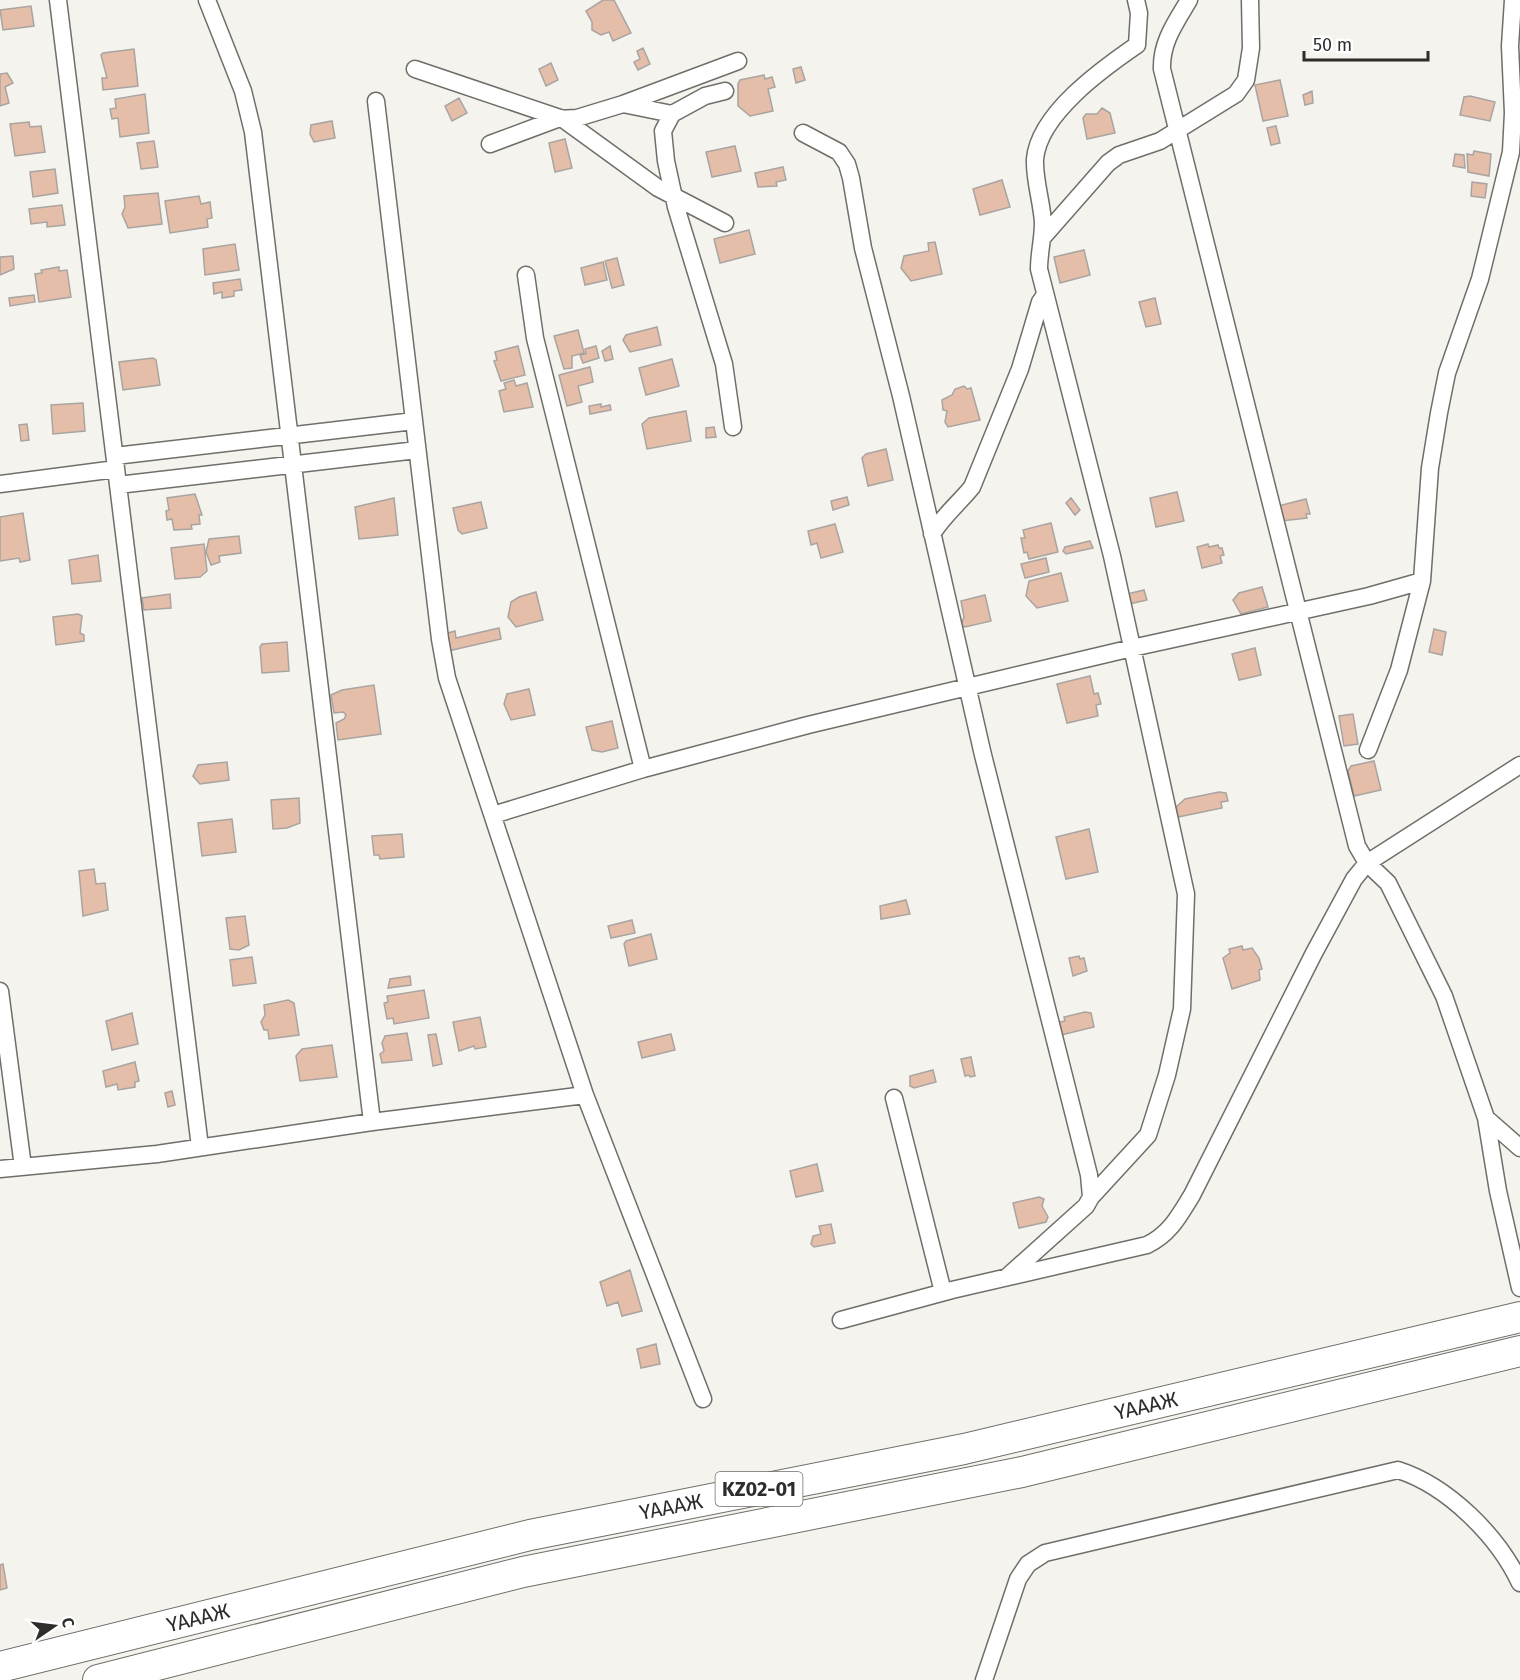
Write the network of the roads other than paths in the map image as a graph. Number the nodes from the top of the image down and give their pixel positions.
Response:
1 (58, 0) edge
2 (207, 0) edge
3 (1136, 0) edge
4 (1190, 0) edge
5 (1250, 0) edge
6 (1513, 0) edge
7 (738, 61) dead end
8 (415, 69) dead end
9 (725, 91) dead end
10 (376, 101) dead end
11 (623, 104) junction
12 (672, 114) junction
13 (564, 119) junction
14 (1178, 131) junction
15 (803, 133) dead end
16 (490, 144) dead end
17 (674, 198) junction
18 (725, 223) dead end
19 (1043, 237) junction
20 (526, 275) dead end
21 (1045, 295) junction
22 (414, 421) junction
23 (733, 427) dead end
24 (289, 436) junction
25 (417, 450) junction
26 (293, 465) junction
27 (116, 470) junction
28 (0, 484) edge
29 (932, 534) junction
30 (1422, 581) junction
31 (1299, 610) junction
32 (1132, 648) junction
33 (969, 688) junction
34 (1368, 750) dead end
35 (1520, 765) edge
36 (643, 769) junction
37 (493, 815) junction
38 (1367, 863) junction
39 (0, 990) edge
40 (585, 1095) junction
41 (894, 1098) dead end
42 (1486, 1118) junction
43 (372, 1122) junction
44 (200, 1147) junction
45 (1520, 1148) edge
46 (23, 1167) junction
47 (0, 1169) edge
48 (1091, 1197) junction
49 (1007, 1278) junction
50 (1520, 1288) edge
51 (943, 1292) junction
52 (1520, 1317) edge
53 (841, 1320) dead end
54 (1520, 1351) edge
55 (703, 1399) dead end
56 (1520, 1583) edge
57 (0, 1667) edge
58 (98, 1680) edge
59 (984, 1680) edge

1 - 27 street
2 - 24 street
3 - 19 street
4 - 14 street
5 - 14 street
6 - 30 street
7 - 11 street
8 - 13 street
9 - 12 street
10 - 22 street
11 - 12 street
11 - 13 street
12 - 17 street
13 - 16 street
13 - 17 street
14 - 19 street
14 - 31 street
15 - 29 street
17 - 18 street
17 - 23 street
19 - 21 street
20 - 36 street
21 - 29 street
21 - 32 street
22 - 24 street
22 - 25 street
24 - 26 street
24 - 27 street
25 - 26 street
25 - 37 street
26 - 27 street
26 - 43 street
27 - 28 street
27 - 44 street
29 - 33 street
30 - 31 street
30 - 34 street
31 - 32 street
31 - 38 street
32 - 33 street
32 - 48 street
33 - 36 street
33 - 48 street
35 - 38 street
36 - 37 street
37 - 40 street
38 - 42 street
38 - 49 street
39 - 46 street
40 - 43 street
40 - 55 street
41 - 51 street
42 - 45 street
42 - 50 street
43 - 44 street
44 - 46 street
46 - 47 street
48 - 49 street
49 - 51 street
51 - 53 street
52 - 57 highway, ҮАААЖ / KZ02-01
54 - 58 highway, ҮАААЖ / KZ02-01
56 - 59 street

